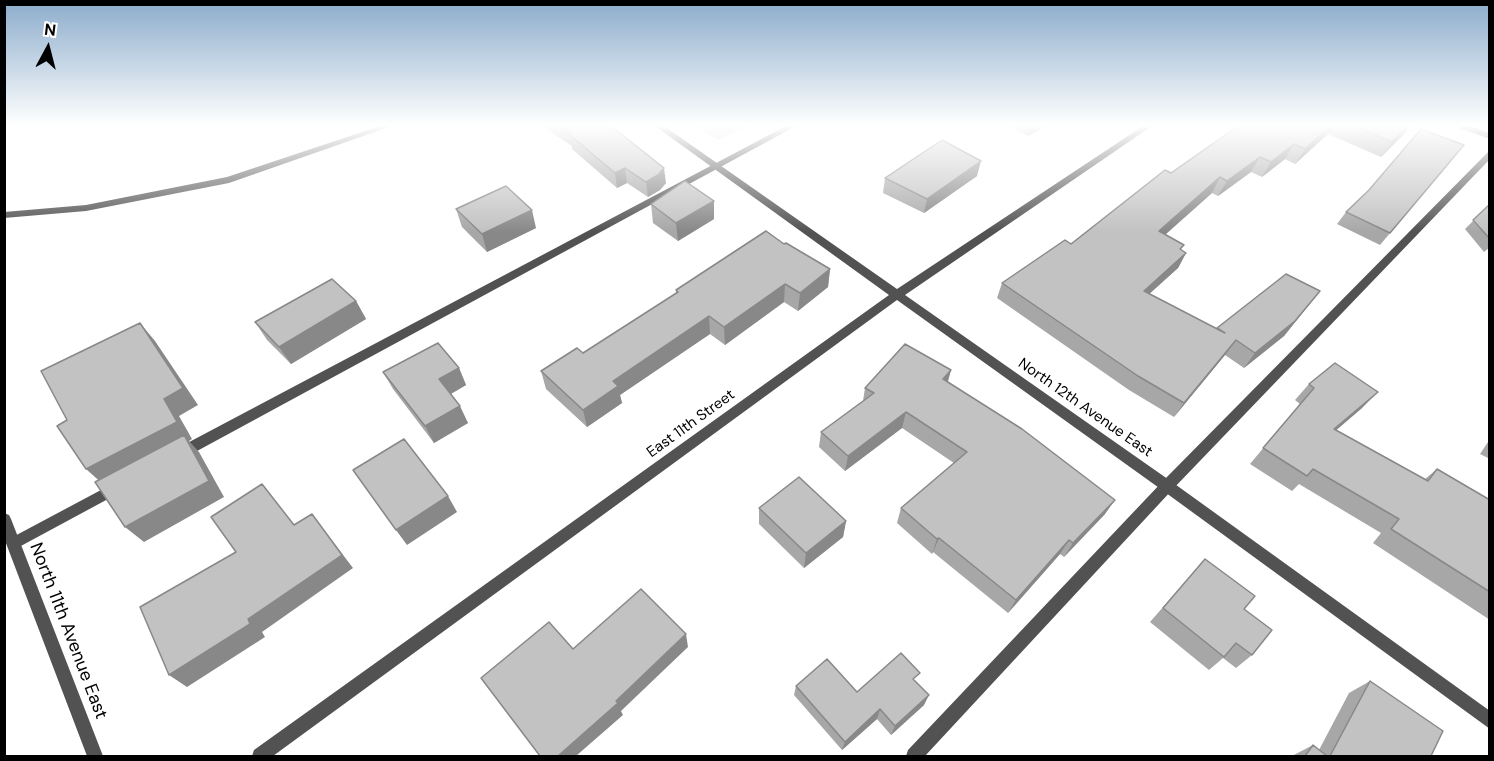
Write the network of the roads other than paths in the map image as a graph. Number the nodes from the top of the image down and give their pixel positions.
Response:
1 (284, 162) edge
2 (710, 162) edge
3 (722, 162) edge
4 (1095, 162) edge
5 (1482, 162) edge
6 (715, 165) junction
7 (4, 215) edge
8 (897, 295) junction
9 (171, 459) edge
10 (129, 481) edge
11 (1167, 486) junction
12 (4, 519) edge
13 (14, 543) junction
14 (1490, 721) edge
15 (95, 756) edge
16 (260, 756) edge
17 (914, 756) edge

1 - 7 street
2 - 6 street, North 12th Avenue East
3 - 6 street
4 - 8 street, East 11th Street
5 - 11 street
6 - 8 street, North 12th Avenue East
6 - 9 street
8 - 11 street, North 12th Avenue East
8 - 16 street, East 11th Street
10 - 13 street
11 - 14 street, North 12th Avenue East
11 - 17 street
12 - 13 street, North 11th Avenue East
13 - 15 street, North 11th Avenue East

